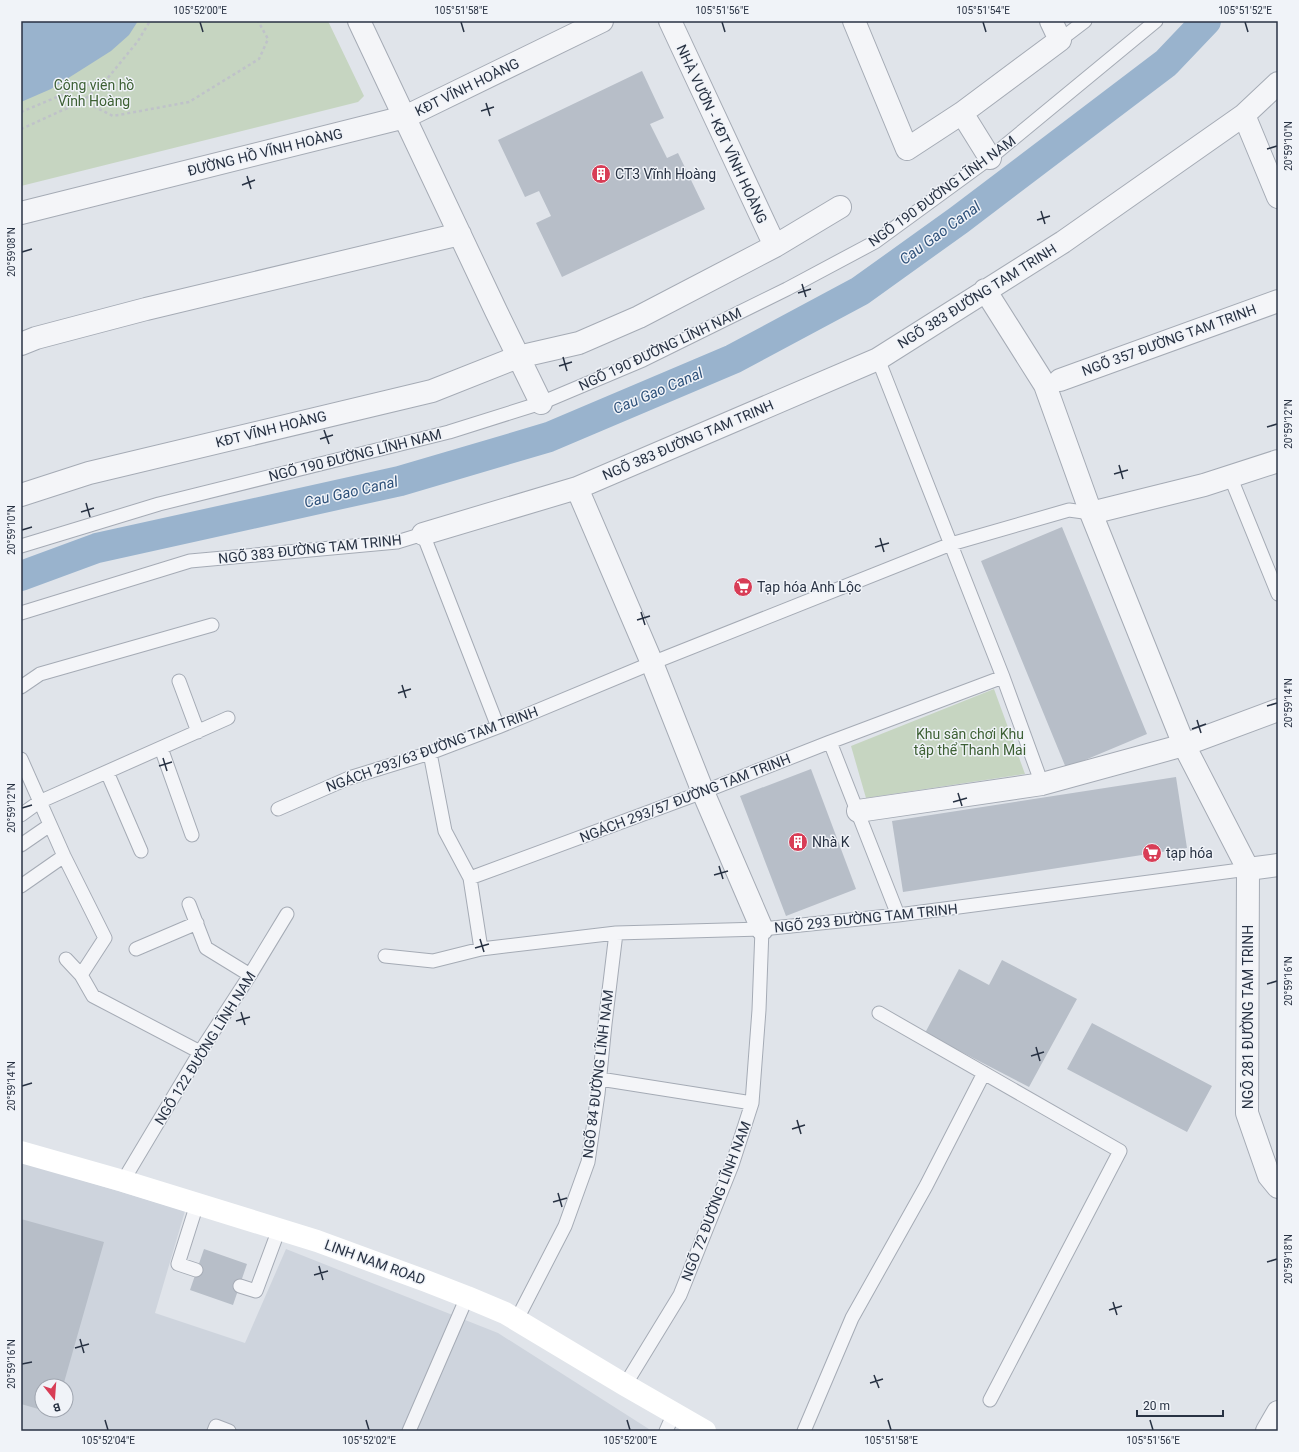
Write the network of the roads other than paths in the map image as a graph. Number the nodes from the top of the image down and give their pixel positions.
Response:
1 (359, 21) edge
2 (602, 21) edge
3 (670, 21) edge
4 (854, 21) edge
5 (1085, 21) edge
6 (1156, 21) edge
7 (1056, 31) edge
8 (1278, 83) edge
9 (962, 113) junction
10 (1244, 115) junction
11 (405, 117) junction
12 (990, 158) junction
13 (1278, 197) edge
14 (840, 207) dead end
15 (21, 212) edge
16 (460, 234) junction
17 (775, 246) junction
18 (985, 290) junction
19 (1278, 301) edge
20 (21, 344) edge
21 (518, 357) junction
22 (878, 359) junction
23 (1060, 380) dead end
24 (541, 403) junction
25 (1278, 461) edge
26 (1230, 476) junction
27 (577, 488) junction
28 (21, 495) edge
29 (1091, 513) junction
30 (423, 534) junction
31 (951, 544) junction
32 (21, 546) edge
33 (1278, 594) edge
34 (21, 613) edge
35 (212, 625) dead end
36 (652, 663) junction
37 (1003, 677) junction
38 (178, 681) dead end
39 (21, 687) edge
40 (1278, 710) edge
41 (228, 718) dead end
42 (498, 727) junction
43 (198, 732) junction
44 (830, 742) junction
45 (1184, 745) junction
46 (161, 748) junction
47 (430, 753) junction
48 (21, 758) edge
49 (107, 772) junction
50 (1042, 784) junction
51 (703, 792) junction
52 (39, 802) junction
53 (278, 809) dead end
54 (858, 811) junction
55 (21, 815) edge
56 (50, 825) junction
57 (192, 834) dead end
58 (21, 845) edge
59 (141, 851) dead end
60 (64, 856) junction
61 (1278, 865) edge
62 (1248, 869) junction
63 (470, 878) junction
64 (21, 886) edge
65 (189, 904) dead end
66 (287, 914) dead end
67 (898, 915) junction
68 (196, 923) junction
69 (762, 929) junction
70 (616, 933) junction
71 (136, 949) dead end
72 (481, 950) junction
73 (385, 956) dead end
74 (66, 959) dead end
75 (81, 975) junction
76 (250, 976) junction
77 (879, 1013) dead end
78 (200, 1052) junction
79 (984, 1073) junction
80 (600, 1079) junction
81 (752, 1103) junction
82 (21, 1152) edge
83 (1275, 1179) edge
84 (123, 1181) junction
85 (197, 1204) junction
86 (279, 1229) junction
87 (196, 1270) dead end
88 (240, 1286) dead end
89 (467, 1297) junction
90 (516, 1321) junction
91 (625, 1385) junction
92 (990, 1400) dead end
93 (1278, 1412) edge
94 (670, 1422) edge
95 (214, 1431) edge
96 (229, 1431) edge
97 (409, 1431) edge
98 (705, 1431) edge
99 (804, 1431) edge
100 (1267, 1431) edge

1 - 11 street
2 - 11 street, KĐT VĨNH HOÀNG
3 - 17 street, NHÀ VƯỜN - KĐT VĨNH HOÀNG
4 - 9 street
5 - 7 lane
6 - 12 lane, NGÕ 190 ĐƯỜNG LĨNH NAM
7 - 9 street
8 - 10 street, NGÕ 383 ĐƯỜNG TAM TRINH
9 - 12 street
10 - 13 street
10 - 18 street, NGÕ 383 ĐƯỜNG TAM TRINH
11 - 15 street, ĐƯỜNG HỒ VĨNH HOÀNG
11 - 16 street, KĐT VĨNH HOÀNG
12 - 24 lane, NGÕ 190 ĐƯỜNG LĨNH NAM
14 - 17 street, KĐT VĨNH HOÀNG
16 - 20 street
16 - 21 street, KĐT VĨNH HOÀNG
17 - 21 street, KĐT VĨNH HOÀNG
18 - 22 street, NGÕ 383 ĐƯỜNG TAM TRINH
18 - 29 street
19 - 23 street, NGÕ 357 ĐƯỜNG TAM TRINH
21 - 24 street, KĐT VĨNH HOÀNG
21 - 28 street, KĐT VĨNH HOÀNG
22 - 27 street, NGÕ 383 ĐƯỜNG TAM TRINH
22 - 31 lane
24 - 32 lane, NGÕ 190 ĐƯỜNG LĨNH NAM
25 - 26 street
26 - 29 street
26 - 33 lane
27 - 30 street, NGÕ 383 ĐƯỜNG TAM TRINH
27 - 36 street, NGÕ 293 ĐƯỜNG TAM TRINH
29 - 31 lane, NGÁCH 293/63 ĐƯỜNG TAM TRINH
29 - 45 street
30 - 34 lane, NGÕ 383 ĐƯỜNG TAM TRINH
30 - 42 lane
31 - 36 lane, NGÁCH 293/63 ĐƯỜNG TAM TRINH
31 - 37 lane
35 - 39 lane
36 - 42 lane, NGÁCH 293/63 ĐƯỜNG TAM TRINH
36 - 51 street, NGÕ 293 ĐƯỜNG TAM TRINH
37 - 44 lane, NGÁCH 293/57 ĐƯỜNG TAM TRINH
37 - 50 lane
38 - 43 lane
40 - 45 street
41 - 43 lane
42 - 47 lane, NGÁCH 293/63 ĐƯỜNG TAM TRINH
43 - 46 lane
44 - 51 lane, NGÁCH 293/57 ĐƯỜNG TAM TRINH
44 - 54 lane
45 - 50 street
45 - 62 street
46 - 49 lane
46 - 57 lane
47 - 53 lane, NGÁCH 293/63 ĐƯỜNG TAM TRINH
47 - 63 lane
48 - 52 lane
49 - 52 lane
49 - 59 lane
50 - 54 street
51 - 63 lane, NGÁCH 293/57 ĐƯỜNG TAM TRINH
51 - 69 street, NGÕ 293 ĐƯỜNG TAM TRINH
52 - 55 lane
52 - 56 lane
54 - 67 lane
56 - 58 lane
56 - 60 lane
60 - 64 lane
60 - 75 lane
61 - 62 street, NGÕ 293 ĐƯỜNG TAM TRINH
62 - 67 lane, NGÕ 293 ĐƯỜNG TAM TRINH
62 - 83 street, NGÕ 281 ĐƯỜNG TAM TRINH
63 - 72 lane
65 - 68 lane
66 - 76 lane, NGÕ 122 ĐƯỜNG LĨNH NAM
67 - 69 lane, NGÕ 293 ĐƯỜNG TAM TRINH
68 - 71 lane
68 - 76 lane
69 - 70 lane
69 - 81 lane, NGÕ 72 ĐƯỜNG LĨNH NAM
70 - 72 lane
70 - 80 lane, NGÕ 84 ĐƯỜNG LĨNH NAM
72 - 73 lane
74 - 75 lane
75 - 78 lane
76 - 78 lane, NGÕ 122 ĐƯỜNG LĨNH NAM
77 - 79 lane
78 - 84 lane, NGÕ 122 ĐƯỜNG LĨNH NAM
79 - 92 lane
79 - 99 lane
80 - 81 lane
80 - 90 lane, NGÕ 84 ĐƯỜNG LĨNH NAM
81 - 91 lane, NGÕ 72 ĐƯỜNG LĨNH NAM
82 - 84 main road, LINH NAM ROAD
84 - 85 main road, LINH NAM ROAD
85 - 86 main road, LINH NAM ROAD
85 - 87 lane
86 - 88 lane
86 - 89 main road, LINH NAM ROAD
89 - 90 main road, LINH NAM ROAD
89 - 97 lane
90 - 91 main road, LINH NAM ROAD
91 - 94 main road, LINH NAM ROAD
93 - 100 street
94 - 98 main road, LINH NAM ROAD
95 - 96 lane

